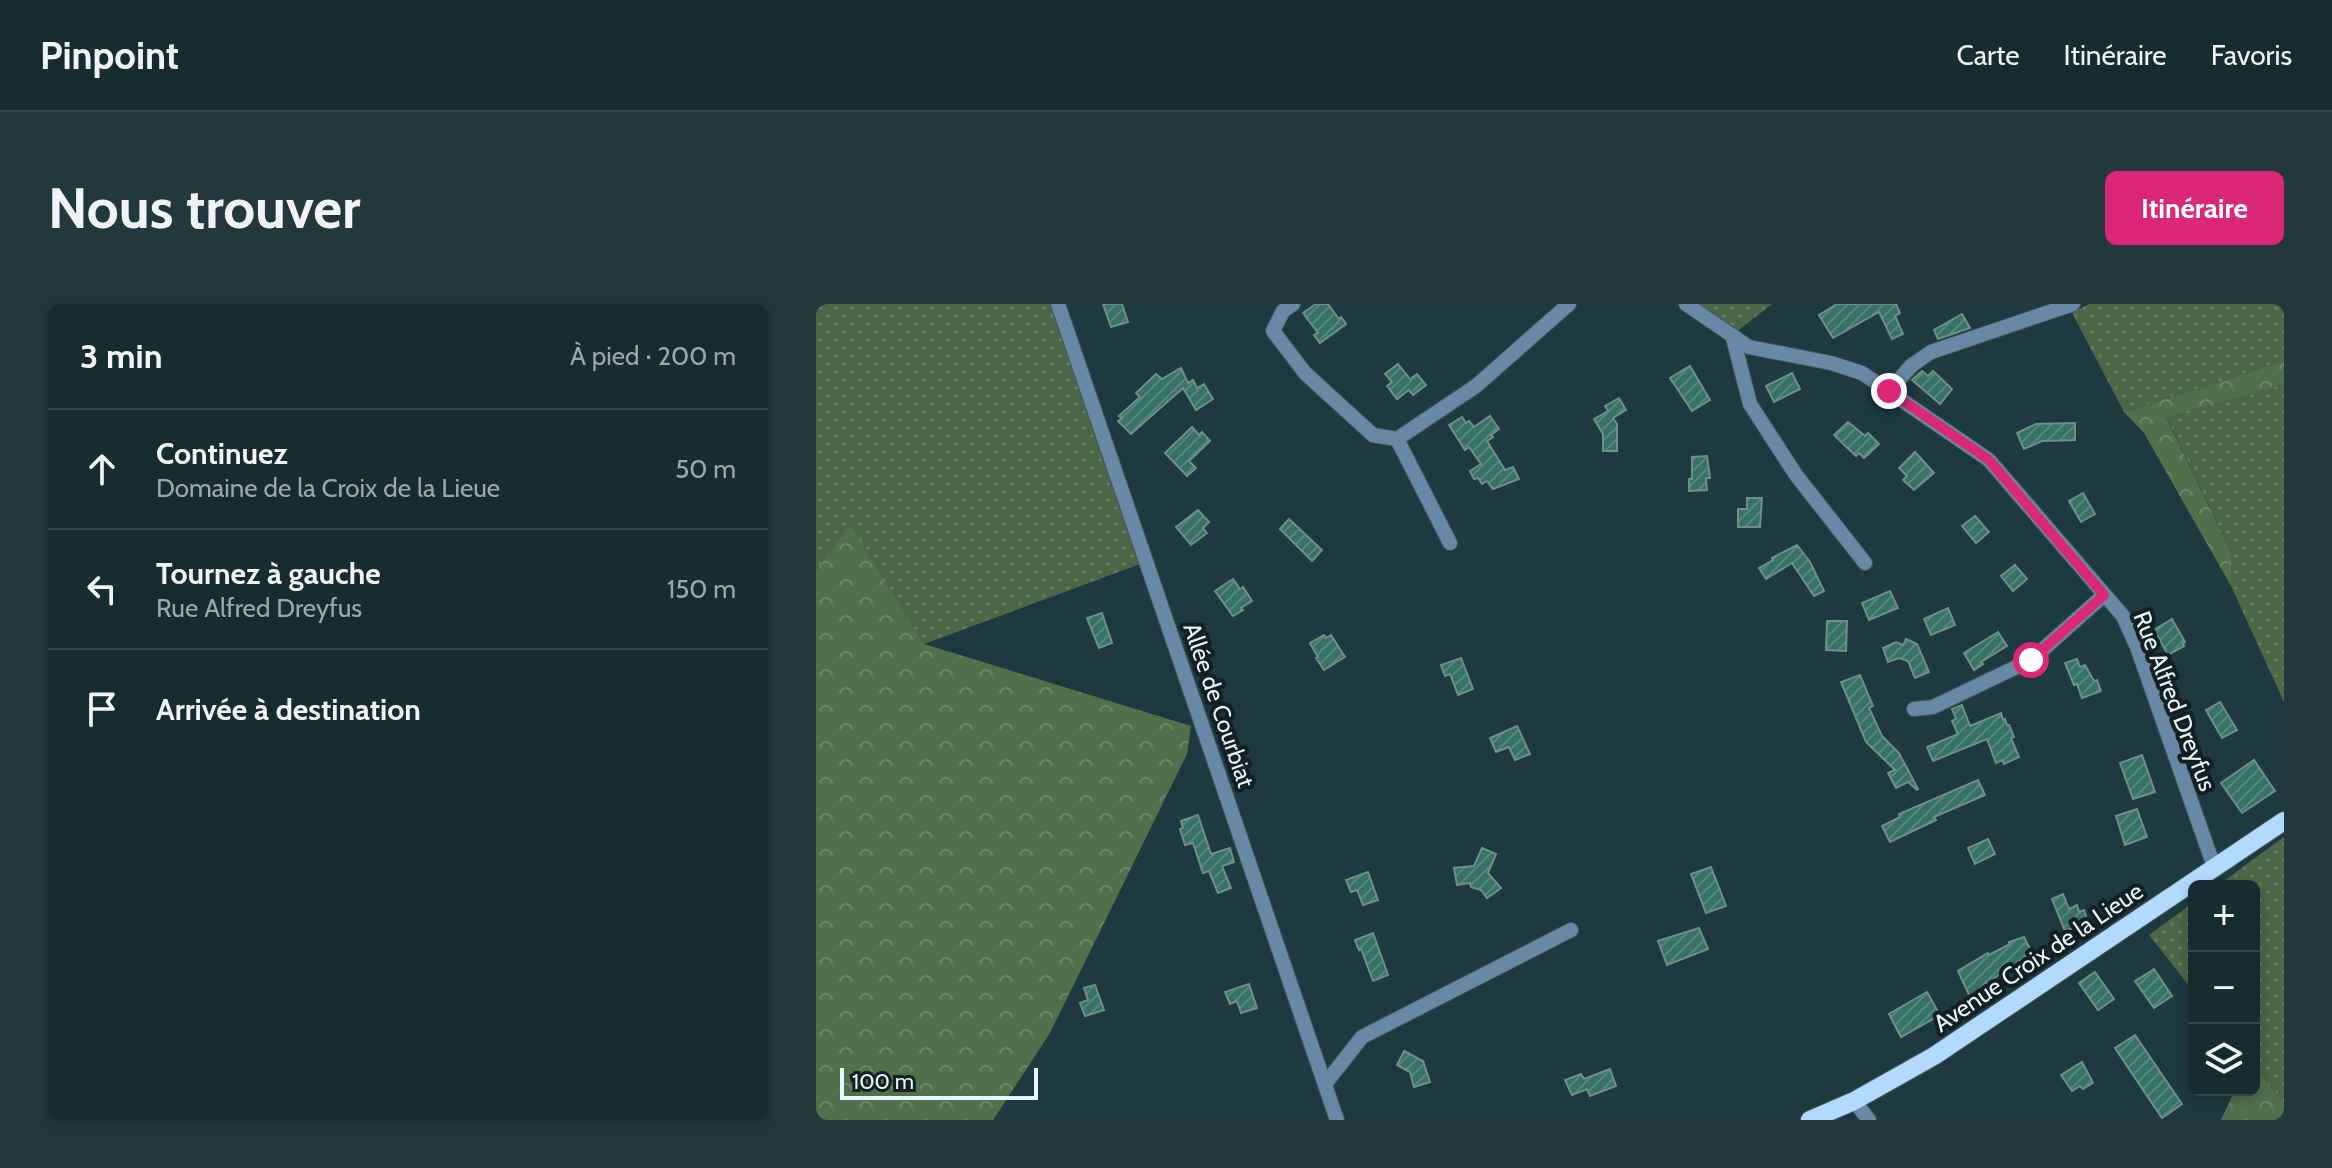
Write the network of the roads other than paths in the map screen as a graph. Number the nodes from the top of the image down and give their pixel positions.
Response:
1 (1058, 304) edge
2 (1293, 304) edge
3 (1569, 304) edge
4 (1686, 304) edge
5 (2073, 304) edge
6 (1733, 338) junction
7 (1889, 391) junction
8 (1397, 439) junction
9 (1450, 543) dead end
10 (1865, 563) dead end
11 (2104, 595) junction
12 (1914, 709) dead end
13 (2284, 821) edge
14 (2216, 866) junction
15 (1571, 930) dead end
16 (1325, 1084) junction
17 (1854, 1101) junction
18 (1337, 1120) edge
19 (1810, 1120) edge
20 (1869, 1120) edge

1 - 16 street, Allée de Courbiat
2 - 8 street
3 - 8 street
4 - 6 street, Rue Alfred Dreyfus
5 - 7 street
6 - 7 street, Rue Alfred Dreyfus
6 - 10 street
7 - 11 street, Rue Alfred Dreyfus
8 - 9 street
11 - 12 street
11 - 14 street, Rue Alfred Dreyfus
13 - 14 main road, Avenue Croix de la Lieue
14 - 17 main road, Avenue Croix de la Lieue
15 - 16 street
16 - 18 street, Allée de Courbiat
17 - 19 main road, Avenue Croix de la Lieue
17 - 20 street

